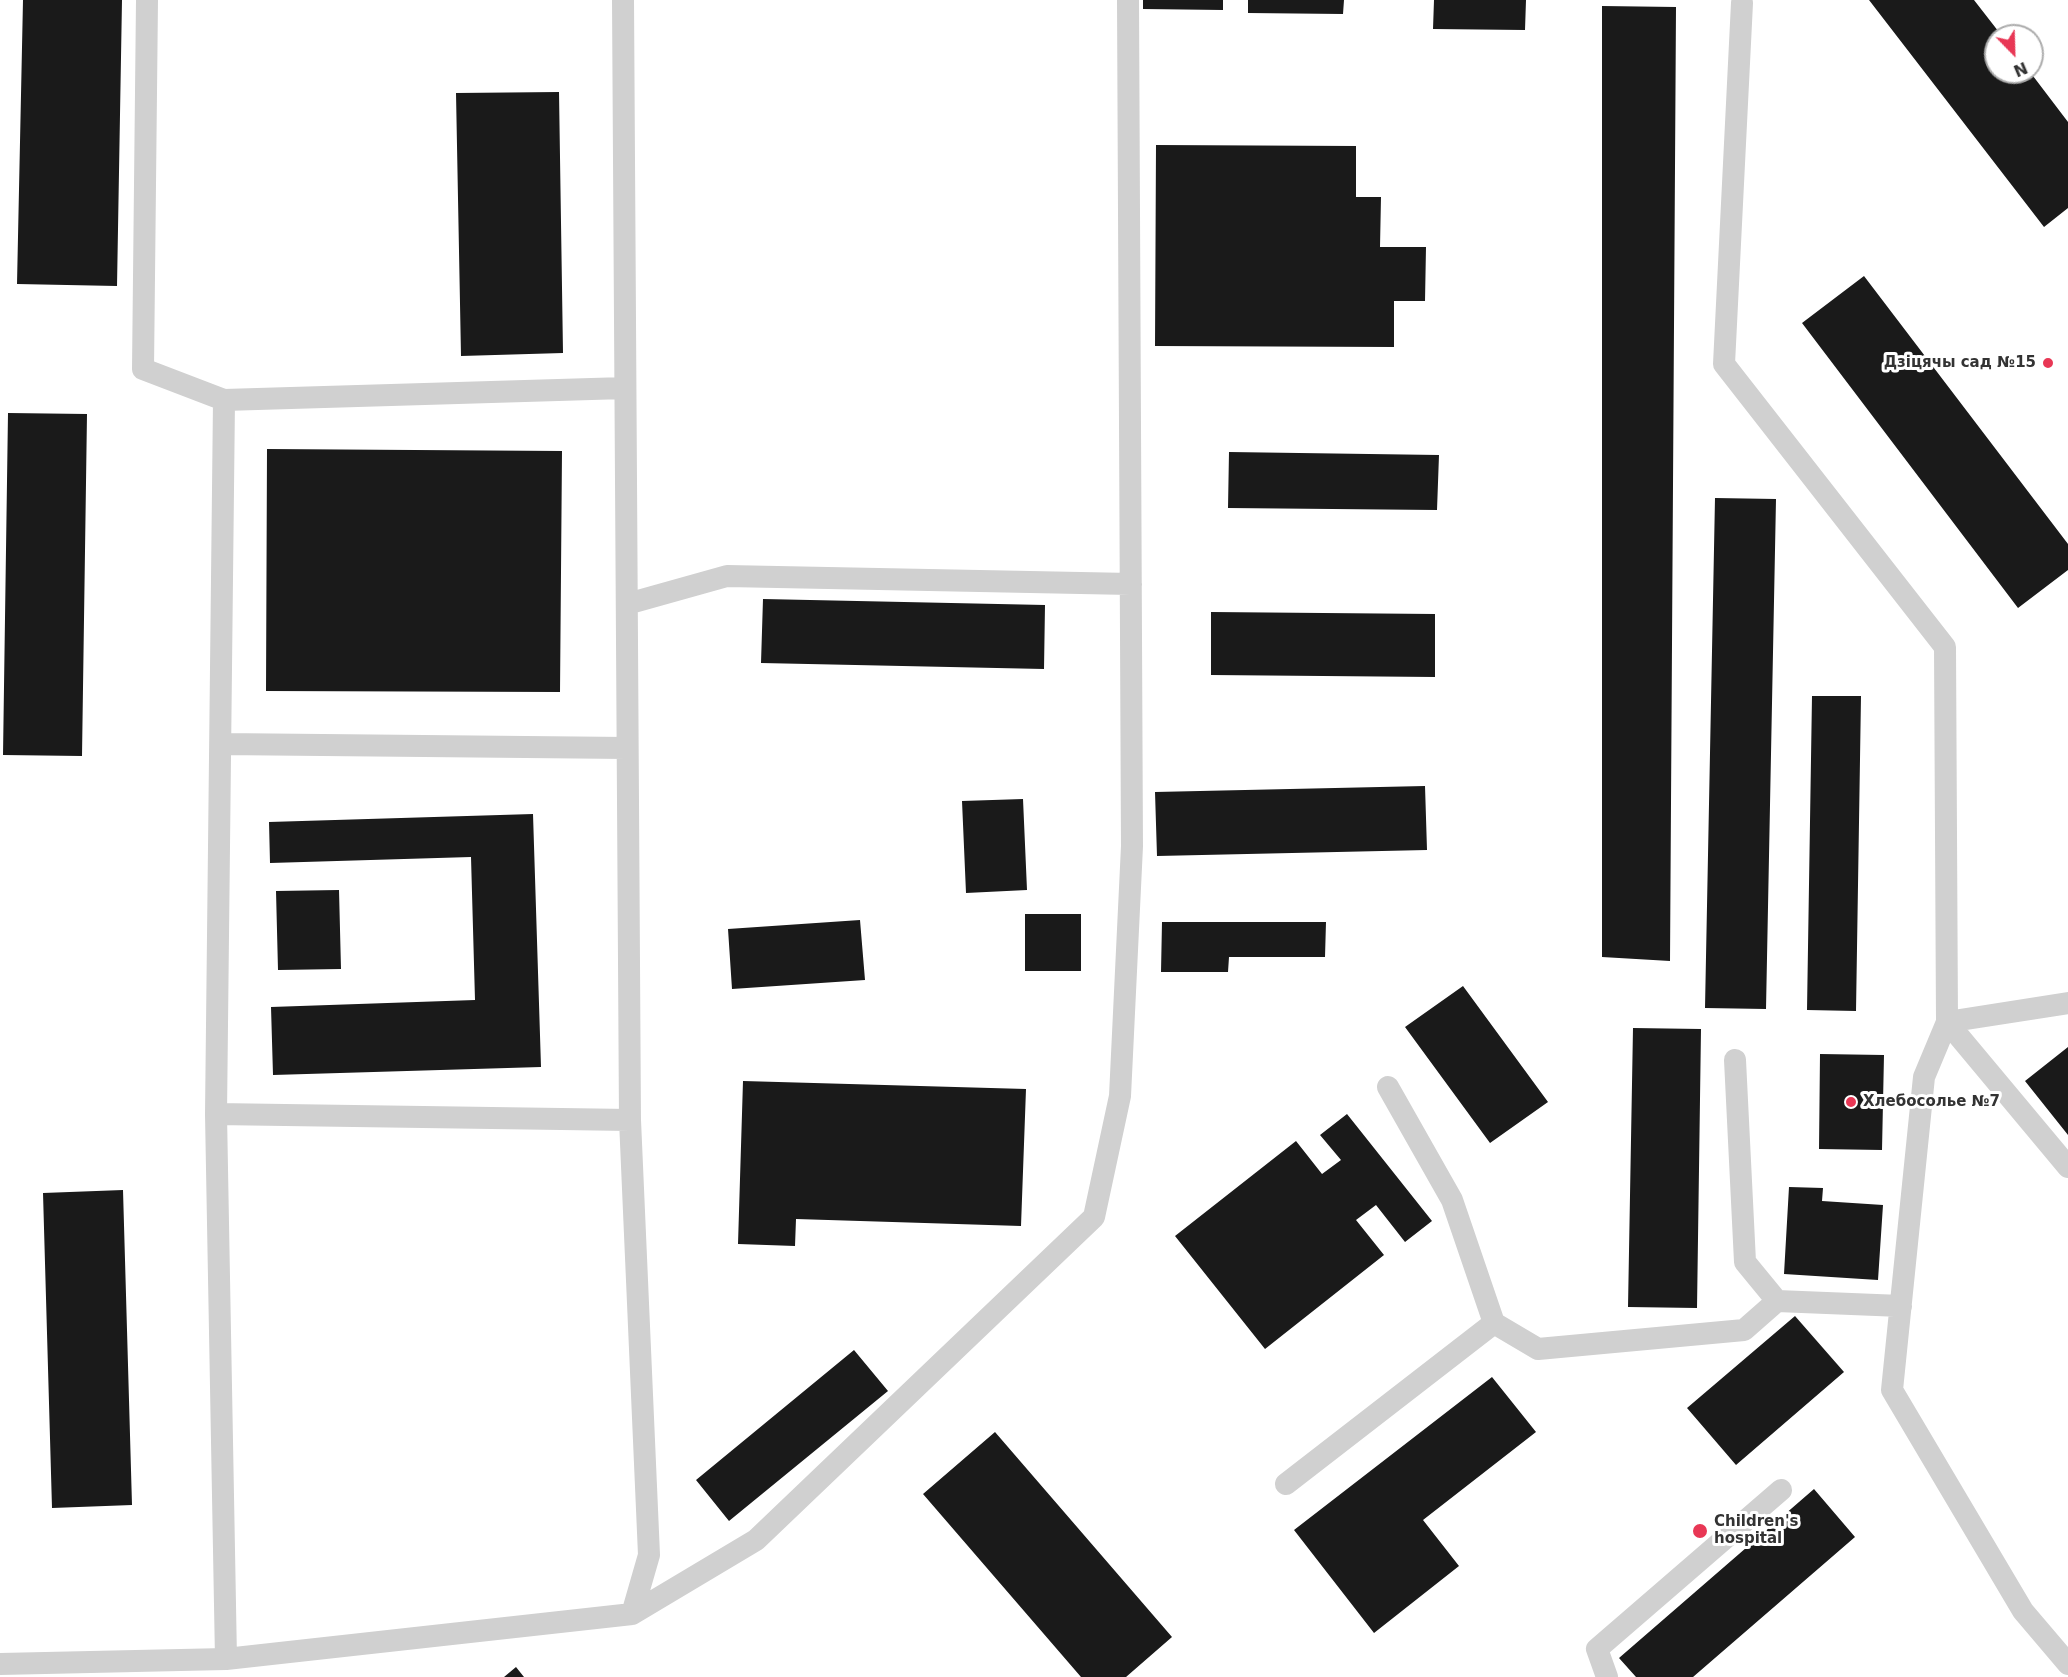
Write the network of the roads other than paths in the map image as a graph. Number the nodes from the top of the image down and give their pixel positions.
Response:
1 (147, 0) edge
2 (623, 0) edge
3 (1128, 0) edge
4 (1742, 3) dead end
5 (625, 388) junction
6 (224, 400) junction
7 (1131, 584) junction
8 (627, 604) junction
9 (221, 744) junction
10 (627, 748) junction
11 (2068, 1003) edge
12 (1947, 1022) junction
13 (1736, 1060) dead end
14 (1388, 1087) dead end
15 (216, 1114) junction
16 (630, 1120) junction
17 (2068, 1167) edge
18 (1777, 1301) junction
19 (1901, 1306) junction
20 (1494, 1323) junction
21 (1286, 1484) dead end
22 (1781, 1490) dead end
23 (632, 1614) junction
24 (226, 1659) junction
25 (0, 1664) edge
26 (2068, 1664) edge
27 (1607, 1677) edge

1 - 6 lane
2 - 5 lane
3 - 7 lane
4 - 12 lane
5 - 6 lane
5 - 8 lane
6 - 9 lane
7 - 8 lane
7 - 23 lane
8 - 10 lane
9 - 10 lane
9 - 15 lane
10 - 16 lane
11 - 12 lane
12 - 17 lane
12 - 19 lane
13 - 18 lane
14 - 20 lane
15 - 16 lane
15 - 24 lane
16 - 23 lane
18 - 19 lane
18 - 20 lane
19 - 26 lane
20 - 21 lane
22 - 27 lane
23 - 24 lane
24 - 25 lane

